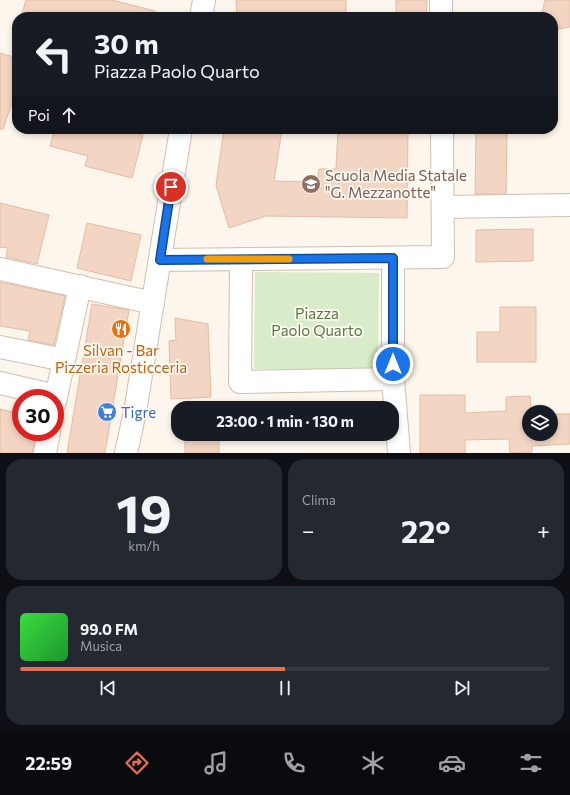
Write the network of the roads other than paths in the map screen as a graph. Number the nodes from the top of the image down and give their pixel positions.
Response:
1 (204, 0) edge
2 (441, 0) edge
3 (202, 12) edge
4 (441, 12) edge
5 (180, 134) edge
6 (442, 134) edge
7 (570, 204) edge
8 (443, 207) junction
9 (393, 258) junction
10 (241, 259) junction
11 (160, 260) junction
12 (0, 269) edge
13 (80, 286) junction
14 (152, 302) junction
15 (0, 347) edge
16 (64, 360) junction
17 (393, 379) junction
18 (0, 383) edge
19 (21, 389) edge
20 (58, 389) edge
21 (47, 441) edge
22 (45, 453) edge
23 (126, 453) edge
24 (399, 453) edge

1 - 3 street
2 - 4 street
5 - 11 street
6 - 8 street
7 - 8 street
8 - 9 street
9 - 10 street
9 - 17 street
10 - 11 street
10 - 17 street
11 - 14 street
12 - 13 street
13 - 14 street
13 - 16 street
14 - 23 street
15 - 16 street
16 - 20 street
17 - 24 street
18 - 19 street
21 - 22 street

